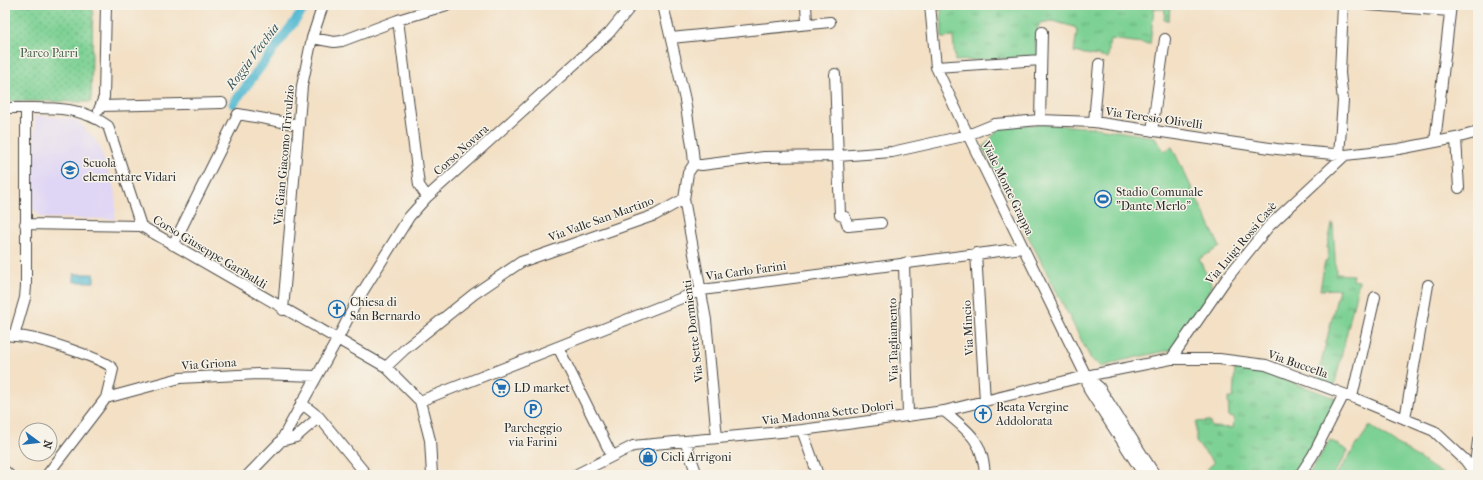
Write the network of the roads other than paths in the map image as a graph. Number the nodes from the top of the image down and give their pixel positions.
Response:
1 (106, 5) edge
2 (323, 5) edge
3 (447, 5) edge
4 (632, 5) edge
5 (663, 5) edge
6 (806, 5) edge
7 (930, 5) edge
8 (1343, 5) edge
9 (1368, 5) edge
10 (1450, 8) edge
11 (398, 20) junction
12 (830, 22) dead end
13 (807, 24) junction
14 (1042, 32) dead end
15 (312, 38) junction
16 (671, 38) junction
17 (1164, 39) dead end
18 (1041, 60) junction
19 (1099, 64) dead end
20 (936, 67) junction
21 (836, 74) dead end
22 (222, 103) dead end
23 (101, 106) junction
24 (5, 108) edge
25 (26, 109) junction
26 (97, 118) junction
27 (1040, 120) junction
28 (1094, 122) junction
29 (299, 125) junction
30 (1152, 131) junction
31 (1478, 132) edge
32 (968, 135) junction
33 (1456, 138) junction
34 (1435, 142) junction
35 (1342, 155) junction
36 (838, 156) junction
37 (694, 164) junction
38 (1459, 188) dead end
39 (427, 197) junction
40 (684, 199) junction
41 (881, 223) dead end
42 (25, 224) junction
43 (141, 226) junction
44 (173, 245) junction
45 (1023, 248) junction
46 (976, 253) junction
47 (904, 263) junction
48 (1428, 285) dead end
49 (702, 290) junction
50 (1375, 297) dead end
51 (283, 310) junction
52 (9, 336) edge
53 (337, 340) junction
54 (558, 347) junction
55 (1171, 359) junction
56 (386, 367) junction
57 (316, 376) junction
58 (1086, 376) junction
59 (1348, 396) junction
60 (106, 398) junction
61 (420, 401) junction
62 (985, 401) junction
63 (301, 403) junction
64 (944, 411) junction
65 (908, 416) junction
66 (319, 417) junction
67 (1405, 419) junction
68 (802, 430) junction
69 (717, 438) junction
70 (281, 441) junction
71 (685, 441) junction
72 (1478, 441) edge
73 (612, 456) junction
74 (5, 471) edge
75 (365, 473) dead end
76 (1475, 474) edge
77 (9, 475) edge
78 (47, 475) edge
79 (248, 475) edge
80 (432, 475) edge
81 (575, 475) edge
82 (697, 475) edge
83 (818, 475) edge
84 (985, 475) edge
85 (1144, 475) edge
86 (1154, 475) edge
87 (1300, 475) edge

1 - 23 street
2 - 15 street, Via Gian Giacomo Trivulzio
3 - 11 street
4 - 39 street, Corso Novara
5 - 16 street
6 - 13 street
7 - 20 street, Viale Monte Grappa
8 - 35 street
9 - 10 street
10 - 34 street
11 - 15 street
11 - 39 street
12 - 13 street
13 - 16 street
14 - 18 street
15 - 29 street, Via Gian Giacomo Trivulzio
16 - 37 street
17 - 30 street
18 - 20 street
18 - 27 street
19 - 28 street
20 - 32 street, Viale Monte Grappa
21 - 36 street
22 - 23 street
23 - 26 street
24 - 25 street
25 - 26 street
25 - 42 street
26 - 43 street, Corso Giuseppe Garibaldi
27 - 28 street, Via Teresio Olivelli
27 - 32 street, Via Teresio Olivelli
28 - 30 street, Via Teresio Olivelli
29 - 44 street
29 - 51 street, Via Gian Giacomo Trivulzio
30 - 35 street, Via Teresio Olivelli
31 - 33 street, Via Teresio Olivelli
32 - 36 street, Via Teresio Olivelli
32 - 45 street, Viale Monte Grappa
33 - 34 street, Via Teresio Olivelli
33 - 38 street
34 - 35 street, Via Teresio Olivelli
35 - 55 street, Via Luigi Rossi Casè
36 - 37 street, Via Teresio Olivelli
36 - 41 street
37 - 40 street
39 - 53 street, Corso Novara
40 - 49 street, Via Sette Dormienti
40 - 56 street, Via Valle San Martino
42 - 43 street
42 - 52 street
43 - 44 street, Corso Giuseppe Garibaldi
44 - 51 street, Corso Giuseppe Garibaldi
45 - 46 street, Via Carlo Farini
45 - 58 street, Viale Monte Grappa
46 - 47 street, Via Carlo Farini
46 - 62 street, Via Mincio
47 - 49 street, Via Carlo Farini
47 - 65 street, Via Tagliamento
48 - 67 street
49 - 54 street, Via Carlo Farini
49 - 69 street, Via Sette Dormienti
50 - 59 street
51 - 53 street, Corso Giuseppe Garibaldi
52 - 60 street
53 - 56 street, Corso Giuseppe Garibaldi
53 - 57 street, Corso Novara
54 - 61 street, Via Carlo Farini
54 - 73 street
55 - 58 street, Via Buccella
55 - 59 street, Via Buccella
56 - 61 street, Corso Giuseppe Garibaldi
57 - 60 street, Via Griona
57 - 63 street, Corso Novara
58 - 62 street, Via Madonna Sette Dolori
58 - 85 street, Viale Monte Grappa
58 - 86 street, Viale Monte Grappa
59 - 67 street, Via Buccella
59 - 87 street
60 - 78 street
61 - 80 street
62 - 64 street, Via Madonna Sette Dolori
63 - 66 street
63 - 70 street, Corso Novara
64 - 65 street, Via Madonna Sette Dolori
64 - 84 street
65 - 68 street, Via Madonna Sette Dolori
66 - 70 street
66 - 75 street
67 - 76 street, Via Buccella
68 - 69 street, Via Madonna Sette Dolori
68 - 83 street
69 - 71 street, Via Madonna Sette Dolori
70 - 79 street
71 - 73 street, Via Madonna Sette Dolori
71 - 82 street
72 - 76 street
73 - 81 street, Via Madonna Sette Dolori
74 - 77 street

